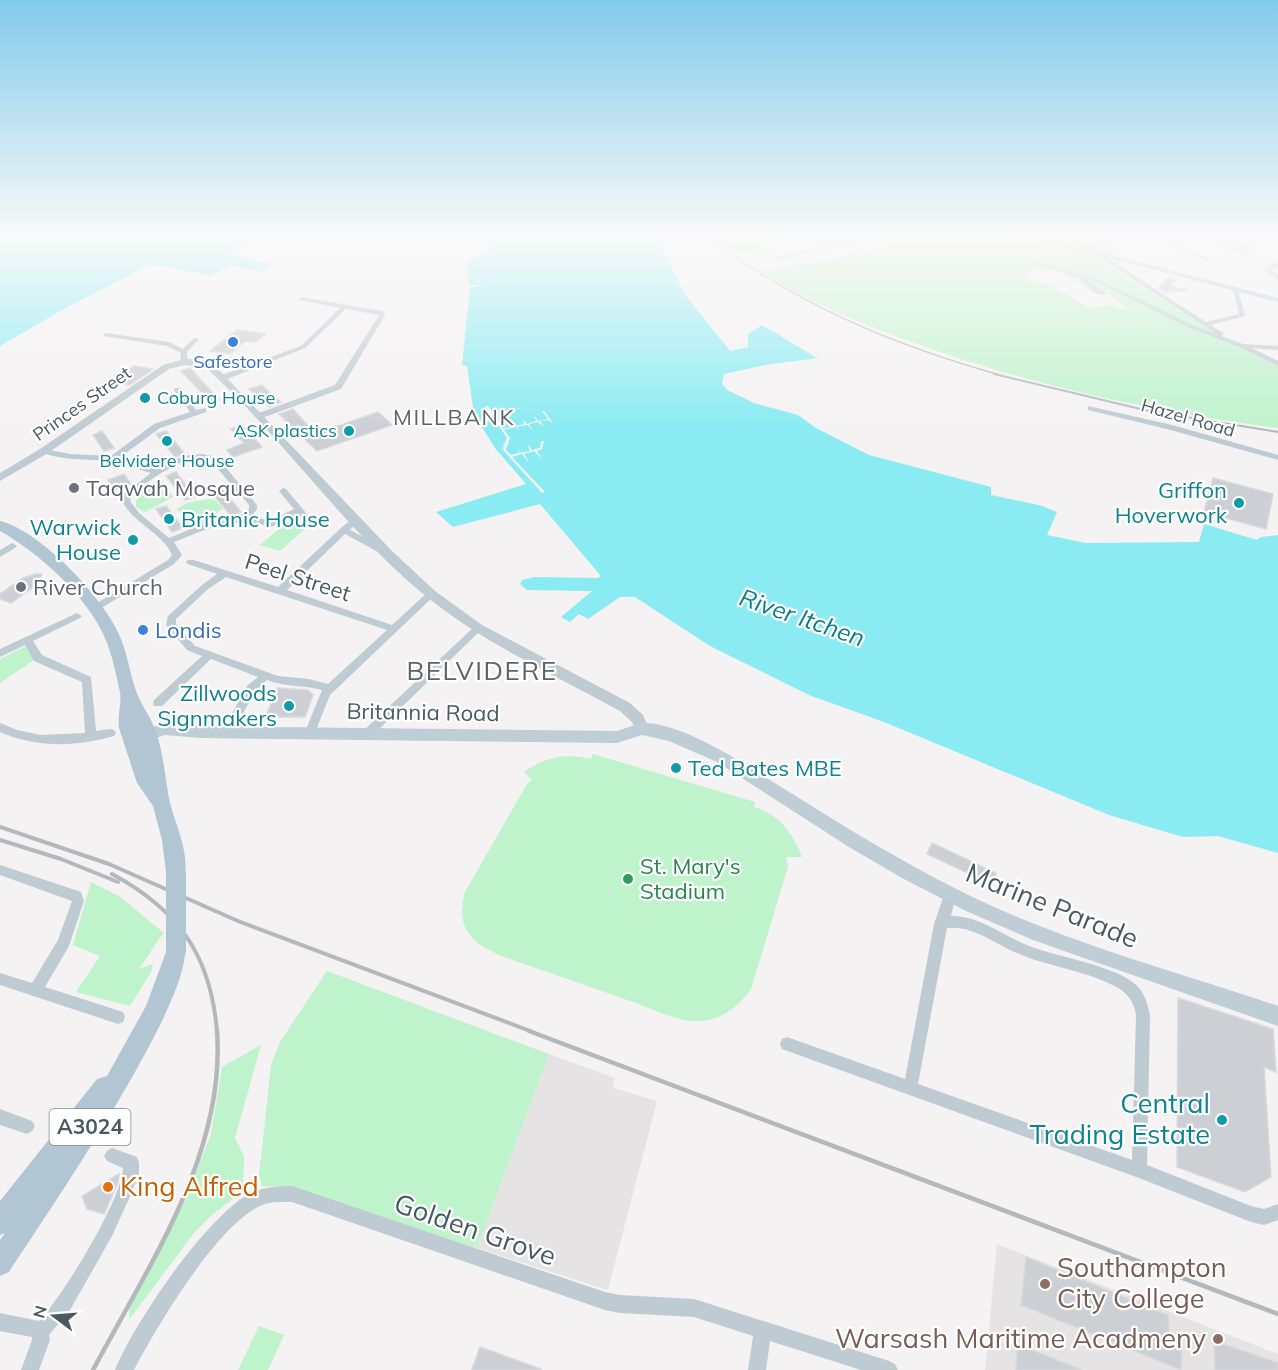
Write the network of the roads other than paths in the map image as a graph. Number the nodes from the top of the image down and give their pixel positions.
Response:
1 (308, 301) edge
2 (1139, 301) edge
3 (1169, 301) edge
4 (1239, 301) edge
5 (345, 306) junction
6 (1205, 324) junction
7 (106, 335) dead end
8 (1224, 336) junction
9 (1215, 338) junction
10 (196, 339) dead end
11 (1241, 346) junction
12 (1278, 348) edge
13 (184, 357) junction
14 (1278, 364) edge
15 (222, 378) junction
16 (178, 390) dead end
17 (1090, 408) dead end
18 (259, 416) junction
19 (44, 451) junction
20 (1278, 458) edge
21 (113, 459) junction
22 (156, 472) junction
23 (0, 478) edge
24 (283, 491) dead end
25 (299, 510) junction
26 (247, 517) junction
27 (308, 520) dead end
28 (355, 520) junction
29 (0, 525) edge
30 (344, 530) junction
31 (167, 543) junction
32 (12, 546) dead end
33 (0, 554) edge
34 (388, 554) junction
35 (191, 562) dead end
36 (223, 573) junction
37 (279, 592) junction
38 (431, 594) junction
39 (95, 608) junction
40 (77, 616) dead end
41 (392, 628) junction
42 (478, 628) junction
43 (27, 640) junction
44 (0, 653) edge
45 (209, 655) junction
46 (265, 676) junction
47 (329, 688) junction
48 (158, 704) dead end
49 (234, 719) dead end
50 (0, 726) edge
51 (642, 729) junction
52 (309, 732) junction
53 (111, 733) dead end
54 (367, 734) junction
55 (91, 737) junction
56 (143, 738) junction
57 (0, 870) edge
58 (950, 895) junction
59 (941, 924) junction
60 (0, 979) edge
61 (35, 991) junction
62 (1278, 1016) edge
63 (117, 1017) dead end
64 (787, 1044) dead end
65 (131, 1056) junction
66 (910, 1089) junction
67 (0, 1117) edge
68 (27, 1126) dead end
69 (112, 1156) dead end
70 (1139, 1170) junction
71 (1277, 1213) edge
72 (0, 1222) edge
73 (0, 1263) edge
74 (0, 1322) edge
75 (763, 1330) junction
76 (40, 1332) junction
77 (30, 1370) edge
78 (124, 1370) edge
79 (757, 1370) edge
80 (889, 1370) edge

1 - 5 street
2 - 9 street
3 - 6 street
4 - 6 street
5 - 15 street
5 - 18 street
6 - 8 street
7 - 13 street
8 - 9 street
8 - 11 street
9 - 11 street
10 - 13 street
11 - 12 street
11 - 14 street
13 - 15 street
13 - 19 street, Princes Street
15 - 18 street
16 - 21 street
17 - 20 street, Hazel Road
18 - 28 street
19 - 21 street
19 - 23 street, Princes Street
21 - 22 street
22 - 26 street
22 - 31 street
24 - 25 street
25 - 26 street
25 - 27 street
26 - 31 street
28 - 30 street
28 - 34 street
29 - 39 main road, A3024
30 - 34 street
30 - 37 street
31 - 39 street
32 - 33 street
34 - 38 street
35 - 36 street, Peel Street
36 - 37 street, Peel Street
36 - 45 street
37 - 41 street, Peel Street
38 - 41 street
38 - 42 street
39 - 56 main road, A3024
40 - 43 street
41 - 47 street
42 - 51 street
42 - 54 street
43 - 44 street
43 - 55 street
45 - 46 street
45 - 48 street
46 - 47 street
46 - 49 street
47 - 52 street
50 - 55 street
51 - 54 main road, Britannia Road
51 - 58 main road, Marine Parade
52 - 54 main road, Britannia Road
52 - 56 main road, Britannia Road
53 - 55 street
56 - 65 main road, A3024, bridge
57 - 61 street
58 - 59 street
58 - 62 main road, Marine Parade
59 - 66 street
59 - 70 street
60 - 61 street
61 - 63 street
64 - 66 street
65 - 72 main road, A3024
65 - 73 main road, A3024
66 - 70 street
67 - 68 street
69 - 76 street
70 - 71 street
74 - 76 street
75 - 78 street, Golden Grove
75 - 79 street
75 - 80 street, Golden Grove
76 - 77 street

